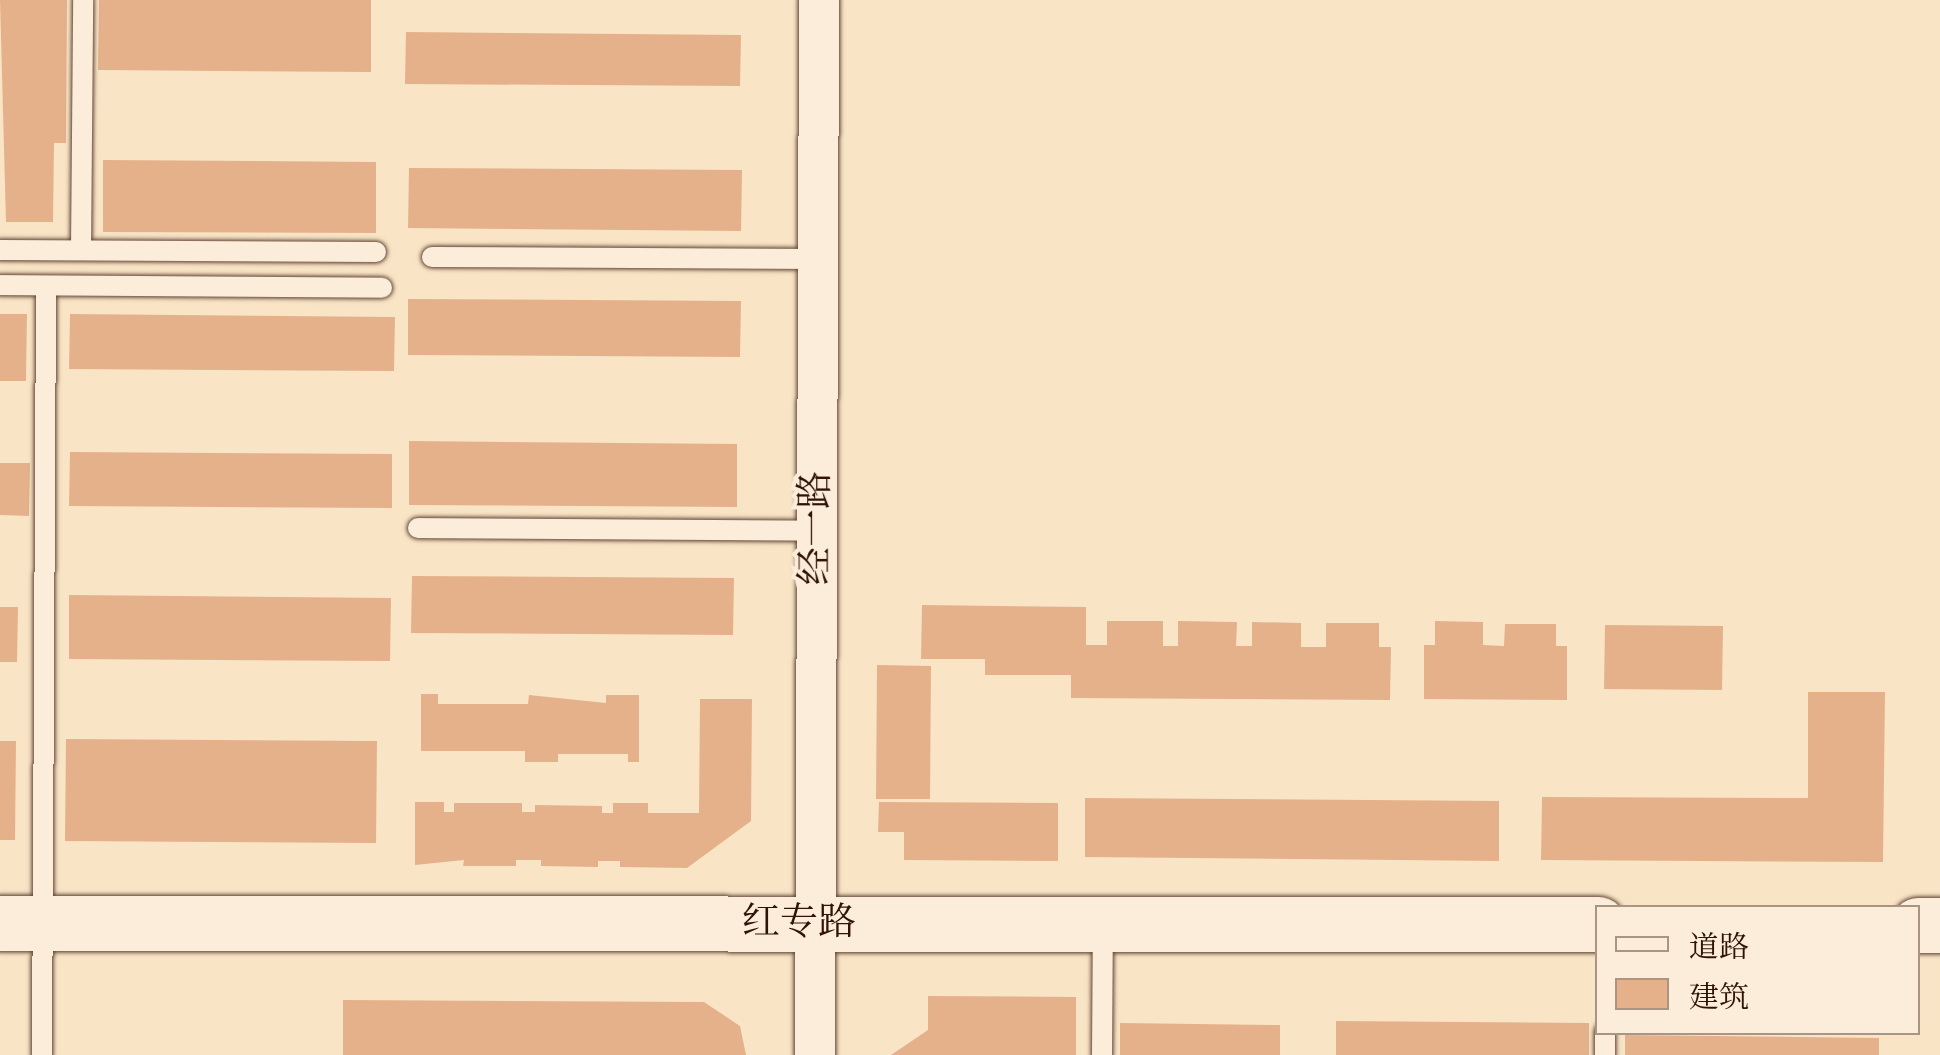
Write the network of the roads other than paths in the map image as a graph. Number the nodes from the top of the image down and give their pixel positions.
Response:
1 (83, 0) edge
2 (819, 0) edge
3 (0, 250) edge
4 (82, 250) junction
5 (376, 252) dead end
6 (432, 257) dead end
7 (818, 259) junction
8 (0, 285) edge
9 (46, 286) junction
10 (382, 288) dead end
11 (418, 528) dead end
12 (817, 531) junction
13 (22, 923) edge
14 (815, 924) junction
15 (1103, 924) junction
16 (1595, 924) edge
17 (42, 1055) edge
18 (814, 1055) edge
19 (1102, 1055) edge

1 - 4 lane
2 - 7 street, 经一路
3 - 4 lane
4 - 5 lane
6 - 7 lane
7 - 12 street, 经一路
8 - 9 lane
9 - 10 lane
9 - 13 lane
11 - 12 lane
12 - 14 street, 经一路
13 - 14 street, 红专路
13 - 17 lane
14 - 15 street, 红专路
14 - 18 street, 经一路
15 - 16 street, 红专路
15 - 19 lane

